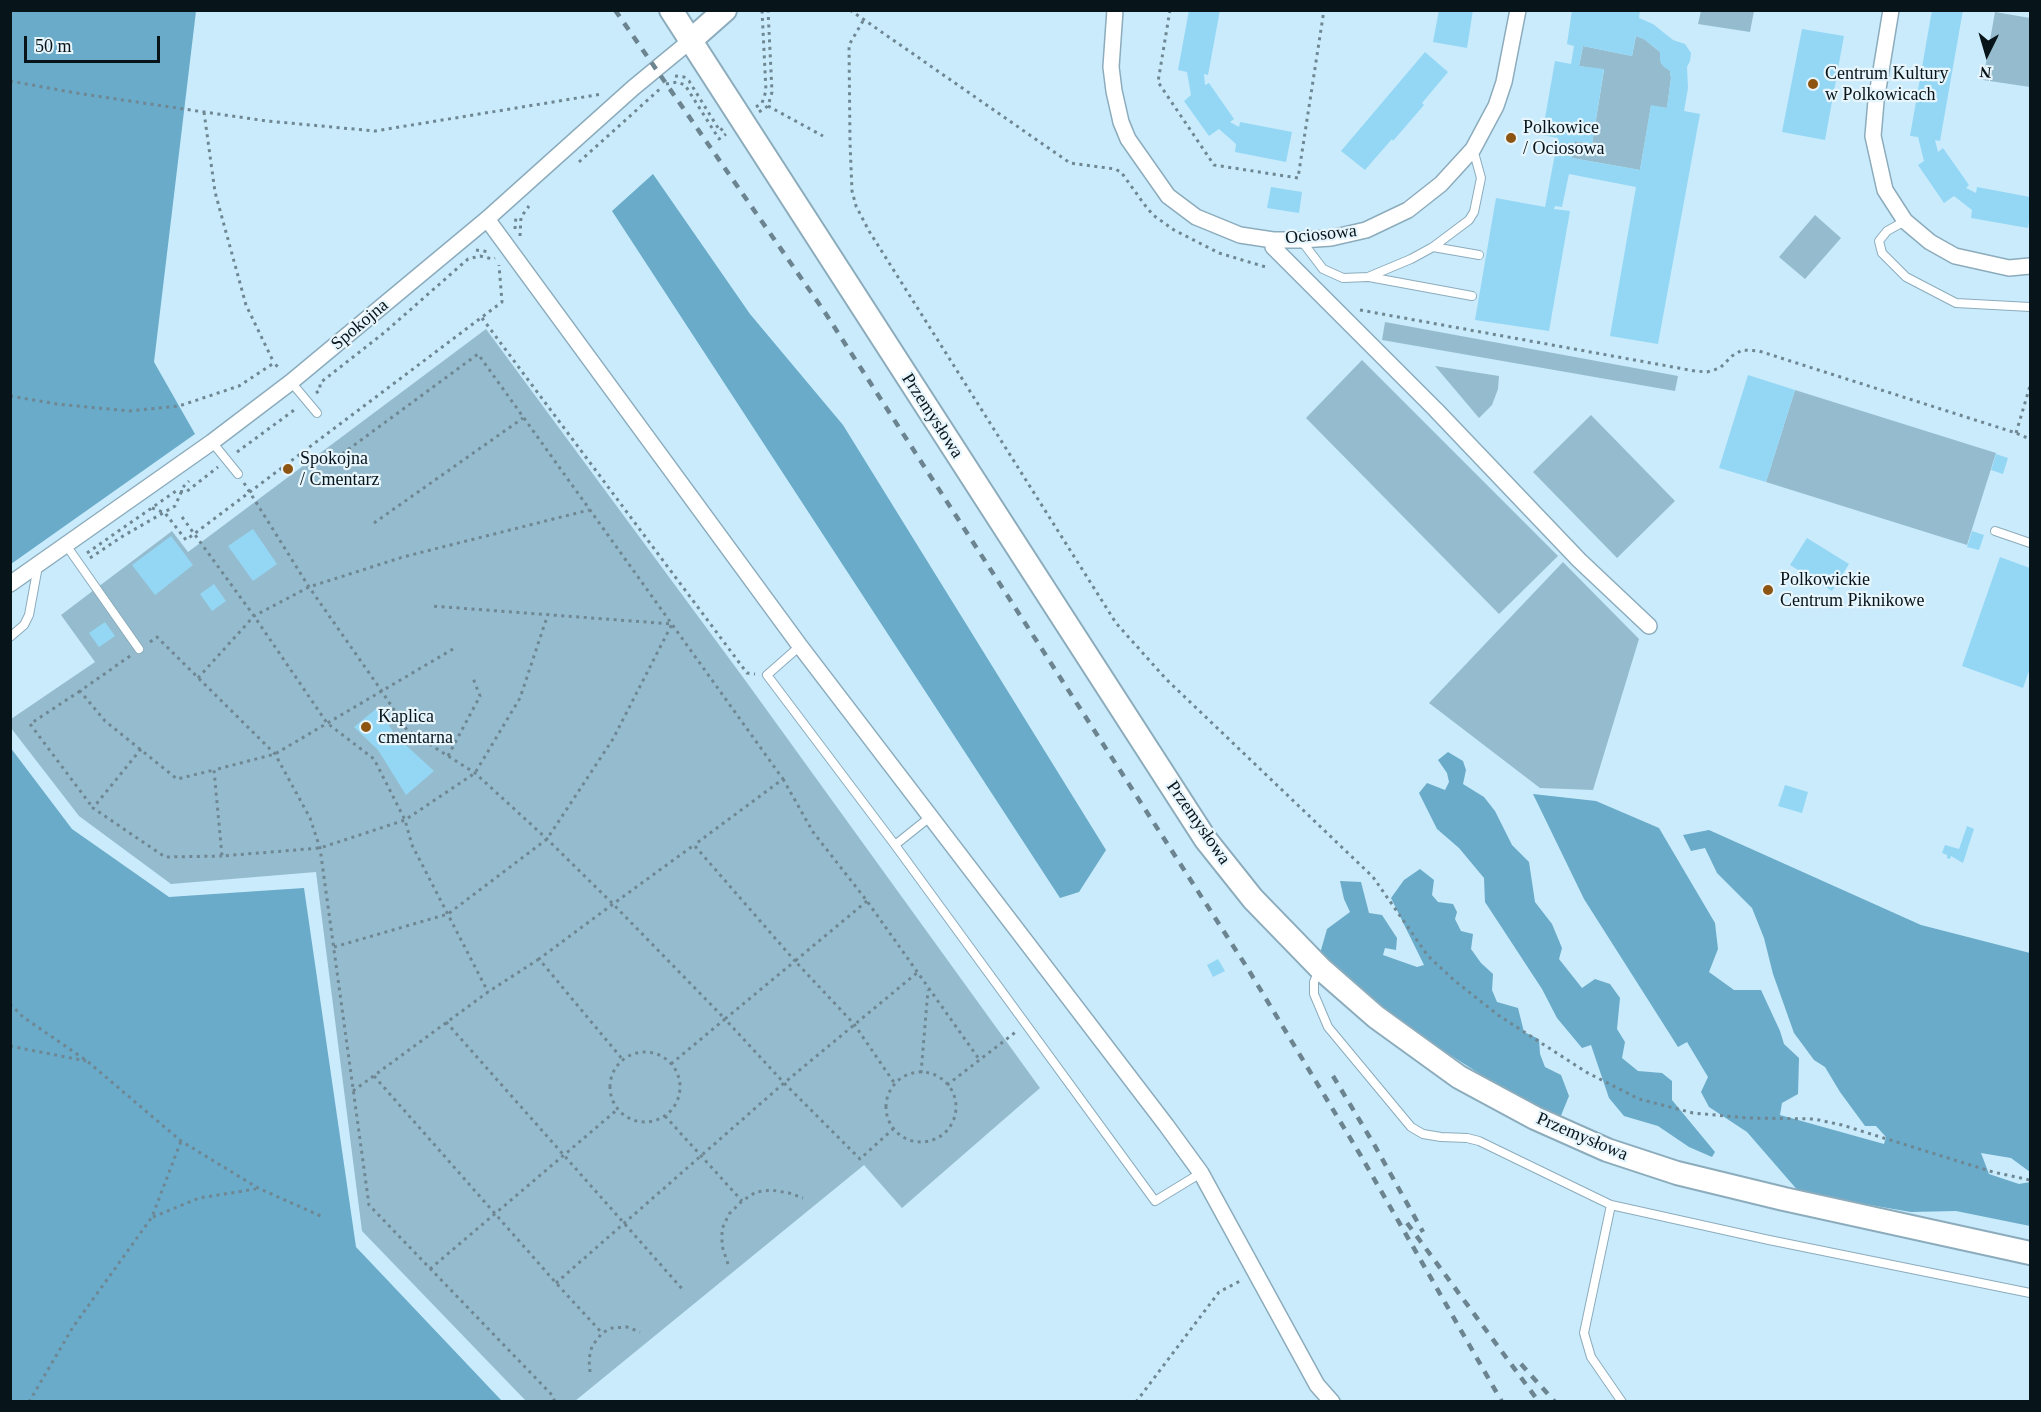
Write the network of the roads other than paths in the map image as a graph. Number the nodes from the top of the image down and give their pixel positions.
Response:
1 (670, 10) edge
2 (725, 10) edge
3 (1115, 10) edge
4 (1518, 10) edge
5 (1891, 10) edge
6 (690, 41) junction
7 (1473, 149) junction
8 (487, 219) junction
9 (1905, 221) junction
10 (1273, 240) junction
11 (1301, 240) junction
12 (1433, 247) junction
13 (1479, 255) dead end
14 (2031, 266) edge
15 (1368, 277) junction
16 (1472, 296) dead end
17 (2031, 307) edge
18 (291, 382) junction
19 (317, 413) dead end
20 (212, 441) junction
21 (238, 474) road end
22 (1995, 531) dead end
23 (2031, 543) edge
24 (66, 545) junction
25 (38, 565) junction
26 (10, 584) edge
27 (1649, 626) dead end
28 (10, 637) edge
29 (800, 646) junction
30 (139, 649) road end
31 (930, 817) junction
32 (895, 845) junction
33 (1320, 968) junction
34 (1201, 1173) junction
35 (1611, 1205) junction
36 (2031, 1252) edge
37 (2031, 1293) edge
38 (1332, 1401) edge
39 (1622, 1401) edge

1 - 6 street, Przemysłowa
2 - 6 street
3 - 10 street, Ociosowa
4 - 7 street, Ociosowa
5 - 9 street
6 - 8 street, Spokojna
6 - 33 street, Przemysłowa
7 - 11 street, Ociosowa
7 - 12 lane
8 - 18 street, Spokojna
8 - 29 street
9 - 14 street
9 - 17 lane
10 - 11 street, Ociosowa
10 - 27 street
11 - 15 lane
12 - 13 lane
12 - 15 lane
15 - 16 lane
18 - 19 lane
18 - 20 street, Spokojna
20 - 21 lane
20 - 24 street, Spokojna
22 - 23 lane
24 - 25 street, Spokojna
24 - 30 lane
25 - 26 street, Spokojna
25 - 28 lane
29 - 31 street
29 - 32 lane
31 - 32 lane
31 - 34 street
32 - 34 lane
33 - 35 lane
33 - 36 street, Przemysłowa
34 - 38 street
35 - 37 lane
35 - 39 lane

